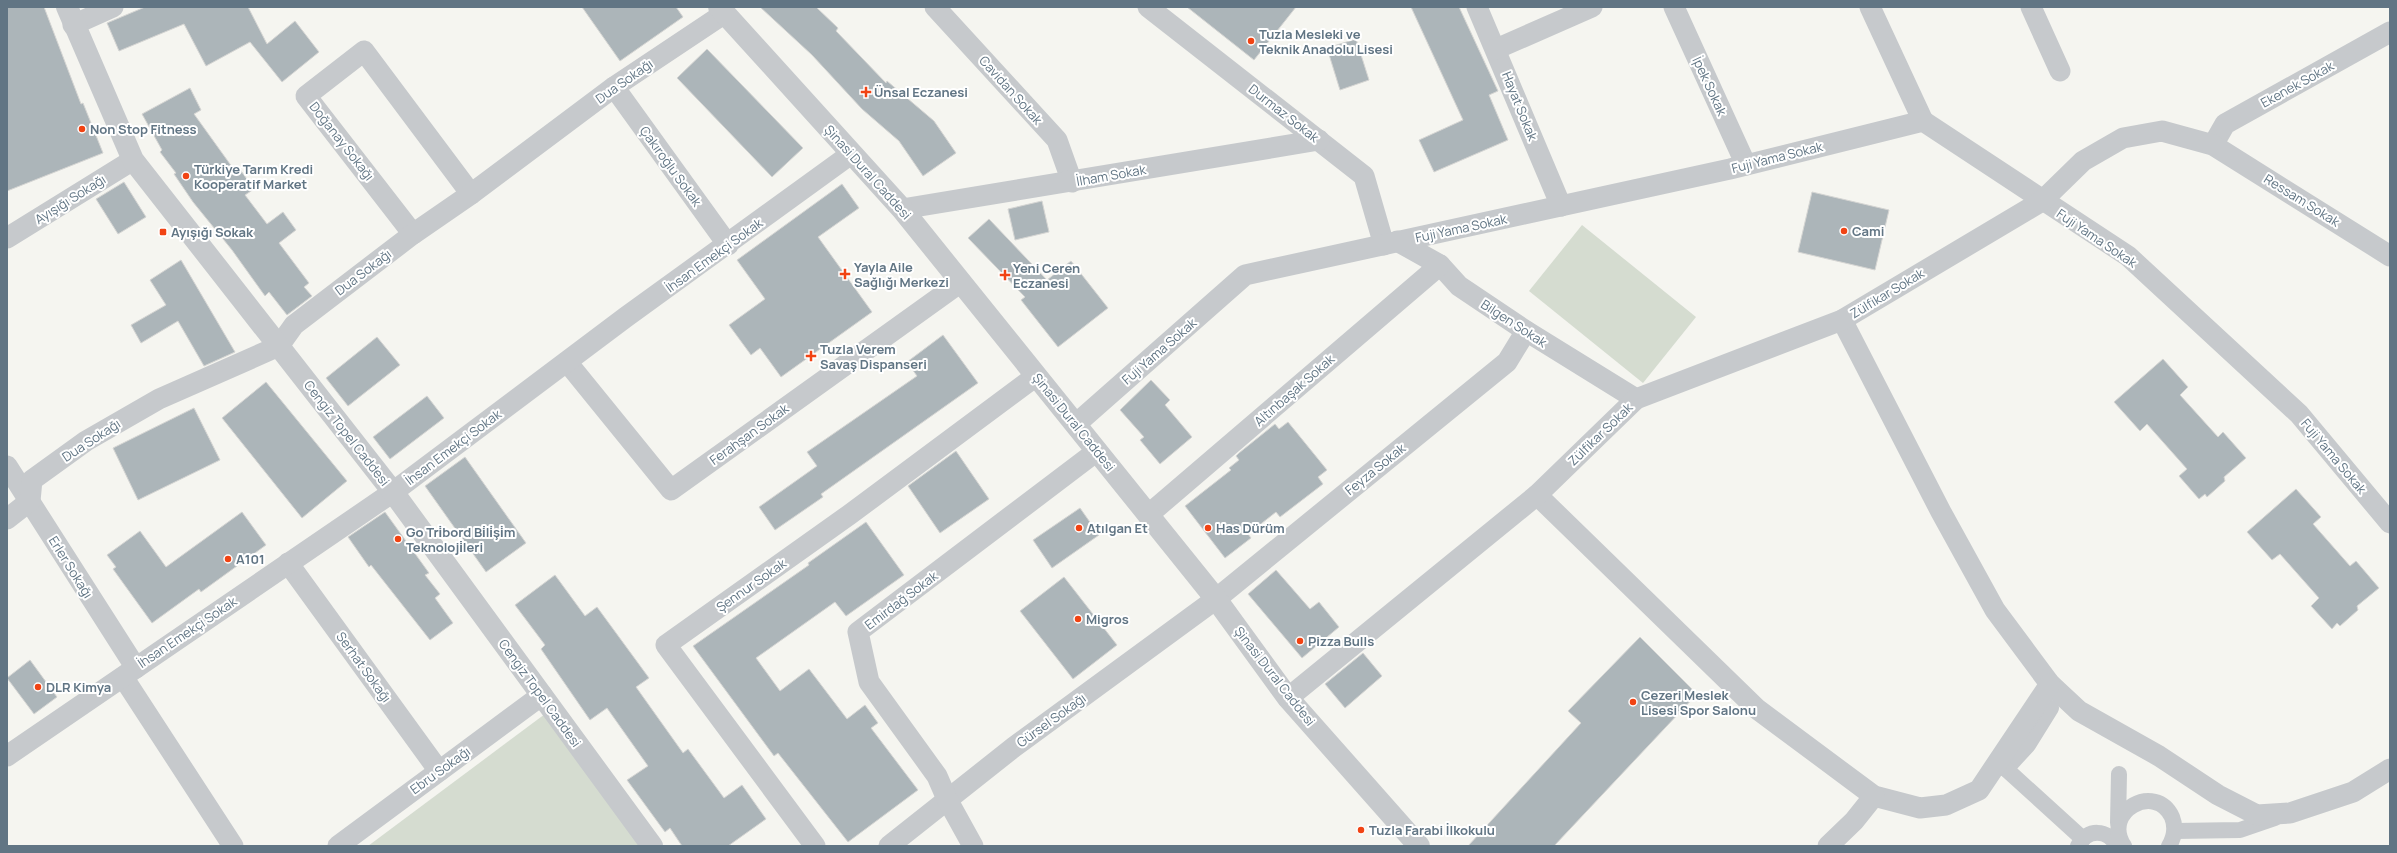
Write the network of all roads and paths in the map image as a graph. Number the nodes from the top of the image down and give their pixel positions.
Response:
1 (113, 7) edge
2 (935, 7) edge
3 (1148, 7) edge
4 (1477, 7) edge
5 (1592, 7) edge
6 (1674, 7) edge
7 (1870, 7) edge
8 (2031, 7) edge
9 (722, 10) edge
10 (70, 16) edge
11 (2390, 32) edge
12 (1496, 49) junction
13 (2060, 71) dead end
14 (614, 87) junction
15 (1923, 121) junction
16 (1319, 140) junction
17 (2213, 145) junction
18 (851, 154) junction
19 (133, 160) junction
20 (1746, 165) junction
21 (1072, 182) junction
22 (471, 194) junction
23 (2042, 201) junction
24 (1561, 206) junction
25 (902, 209) junction
26 (413, 234) junction
27 (7, 238) edge
28 (1391, 243) junction
29 (728, 245) junction
30 (2390, 256) edge
31 (1440, 265) junction
32 (961, 282) junction
33 (1842, 320) junction
34 (1526, 331) junction
35 (279, 346) junction
36 (567, 362) junction
37 (1036, 376) junction
38 (1636, 399) junction
39 (1076, 424) junction
40 (1098, 452) junction
41 (7, 466) edge
42 (393, 492) junction
43 (1537, 495) junction
44 (30, 501) junction
45 (1148, 515) junction
46 (7, 519) edge
47 (2390, 523) edge
48 (288, 564) junction
49 (1216, 599) junction
50 (129, 672) junction
51 (2050, 684) junction
52 (542, 695) junction
53 (1288, 698) junction
54 (2051, 708) dead end
55 (7, 756) edge
56 (2002, 766) junction
57 (2390, 769) edge
58 (439, 771) junction
59 (2119, 774) dead end
60 (1874, 796) junction
61 (947, 799) junction
62 (2290, 813) junction
63 (2119, 822) junction
64 (2175, 831) junction
65 (2112, 840) edge
66 (2080, 842) edge
67 (234, 846) edge
68 (338, 846) edge
69 (652, 846) edge
70 (815, 846) edge
71 (889, 846) edge
72 (973, 846) edge
73 (1419, 846) edge
74 (1828, 846) edge
75 (2124, 846) edge
76 (2169, 846) edge

1 - 10 street
2 - 21 street, Cavidan Sokak
3 - 16 street, Durmaz Sokak
4 - 12 street, Hayat Sokak
5 - 12 street
6 - 20 street, İpek Sokak
7 - 15 street
8 - 13 street
9 - 14 street, Dua Sokağı
9 - 18 street, Şinasi Dural Caddesi
10 - 19 street, Cengiz Topel Caddesi
11 - 17 street, Ekenek Sokak
12 - 24 street, Hayat Sokak
14 - 22 street, Dua Sokağı
14 - 29 street, Çakıroğlu Sokak
15 - 20 street, Fuji Yama Sokak
15 - 23 street, Fuji Yama Sokak
16 - 21 street, İlham Sokak
16 - 28 street, Durmaz Sokak
17 - 23 street, Ressam Sokak
17 - 30 street, Ressam Sokak
18 - 25 street, Şinasi Dural Caddesi
18 - 29 street, İhsan Emekçi Sokak
19 - 27 street, Ayışığı Sokağı
19 - 35 street, Cengiz Topel Caddesi
20 - 24 street, Fuji Yama Sokak
21 - 25 street, İlham Sokak
22 - 26 street, Dua Sokağı
22 - 26 street, Doğanay Sokağı
23 - 33 street, Zülfikar Sokak
23 - 47 street, Fuji Yama Sokak
24 - 28 street, Fuji Yama Sokak
25 - 32 street, Şinasi Dural Caddesi
26 - 35 street, Dua Sokağı
28 - 31 street, Bilgen Sokak
28 - 39 street, Fuji Yama Sokak
29 - 36 street, İhsan Emekçi Sokak
31 - 34 street, Bilgen Sokak
31 - 45 street, Altınbaşak Sokak
32 - 36 street, Ferahşan Sokak
32 - 37 street, Şinasi Dural Caddesi
33 - 38 street, Zülfikar Sokak
33 - 51 street
34 - 38 street, Bilgen Sokak
34 - 49 street, Feyza Sokak
35 - 42 street, Cengiz Topel Caddesi
35 - 44 street, Dua Sokağı
36 - 42 street, İhsan Emekçi Sokak
37 - 39 street, Şinasi Dural Caddesi
37 - 70 street, Şennur Sokak
38 - 43 street, Zülfikar Sokak
39 - 40 street, Şinasi Dural Caddesi
40 - 45 street, Şinasi Dural Caddesi
40 - 61 street, Emirdağ Sokak
41 - 44 street, Erler Sokağı
42 - 48 street, İhsan Emekçi Sokak
42 - 52 street, Cengiz Topel Caddesi
43 - 53 street, Zülfikar Sokak
43 - 60 street
44 - 46 street
44 - 50 street, Erler Sokağı
45 - 49 street, Şinasi Dural Caddesi
48 - 50 street, İhsan Emekçi Sokak
48 - 58 street, Serhat Sokağı
49 - 53 street, Şinasi Dural Caddesi
49 - 61 street, Gürsel Sokağı
50 - 55 street, İhsan Emekçi Sokak
50 - 67 street, Erler Sokağı
51 - 56 street
51 - 62 street
52 - 58 street, Ebru Sokağı
52 - 69 street, Cengiz Topel Caddesi
53 - 73 street, Şinasi Dural Caddesi
54 - 56 street
56 - 60 street
56 - 66 street
57 - 62 street
58 - 68 street, Ebru Sokağı
59 - 63 street
60 - 74 street
61 - 71 street, Gürsel Sokağı
61 - 72 street
62 - 64 street
63 - 64 street
63 - 65 street
63 - 75 street
64 - 76 street
65 - 66 street

